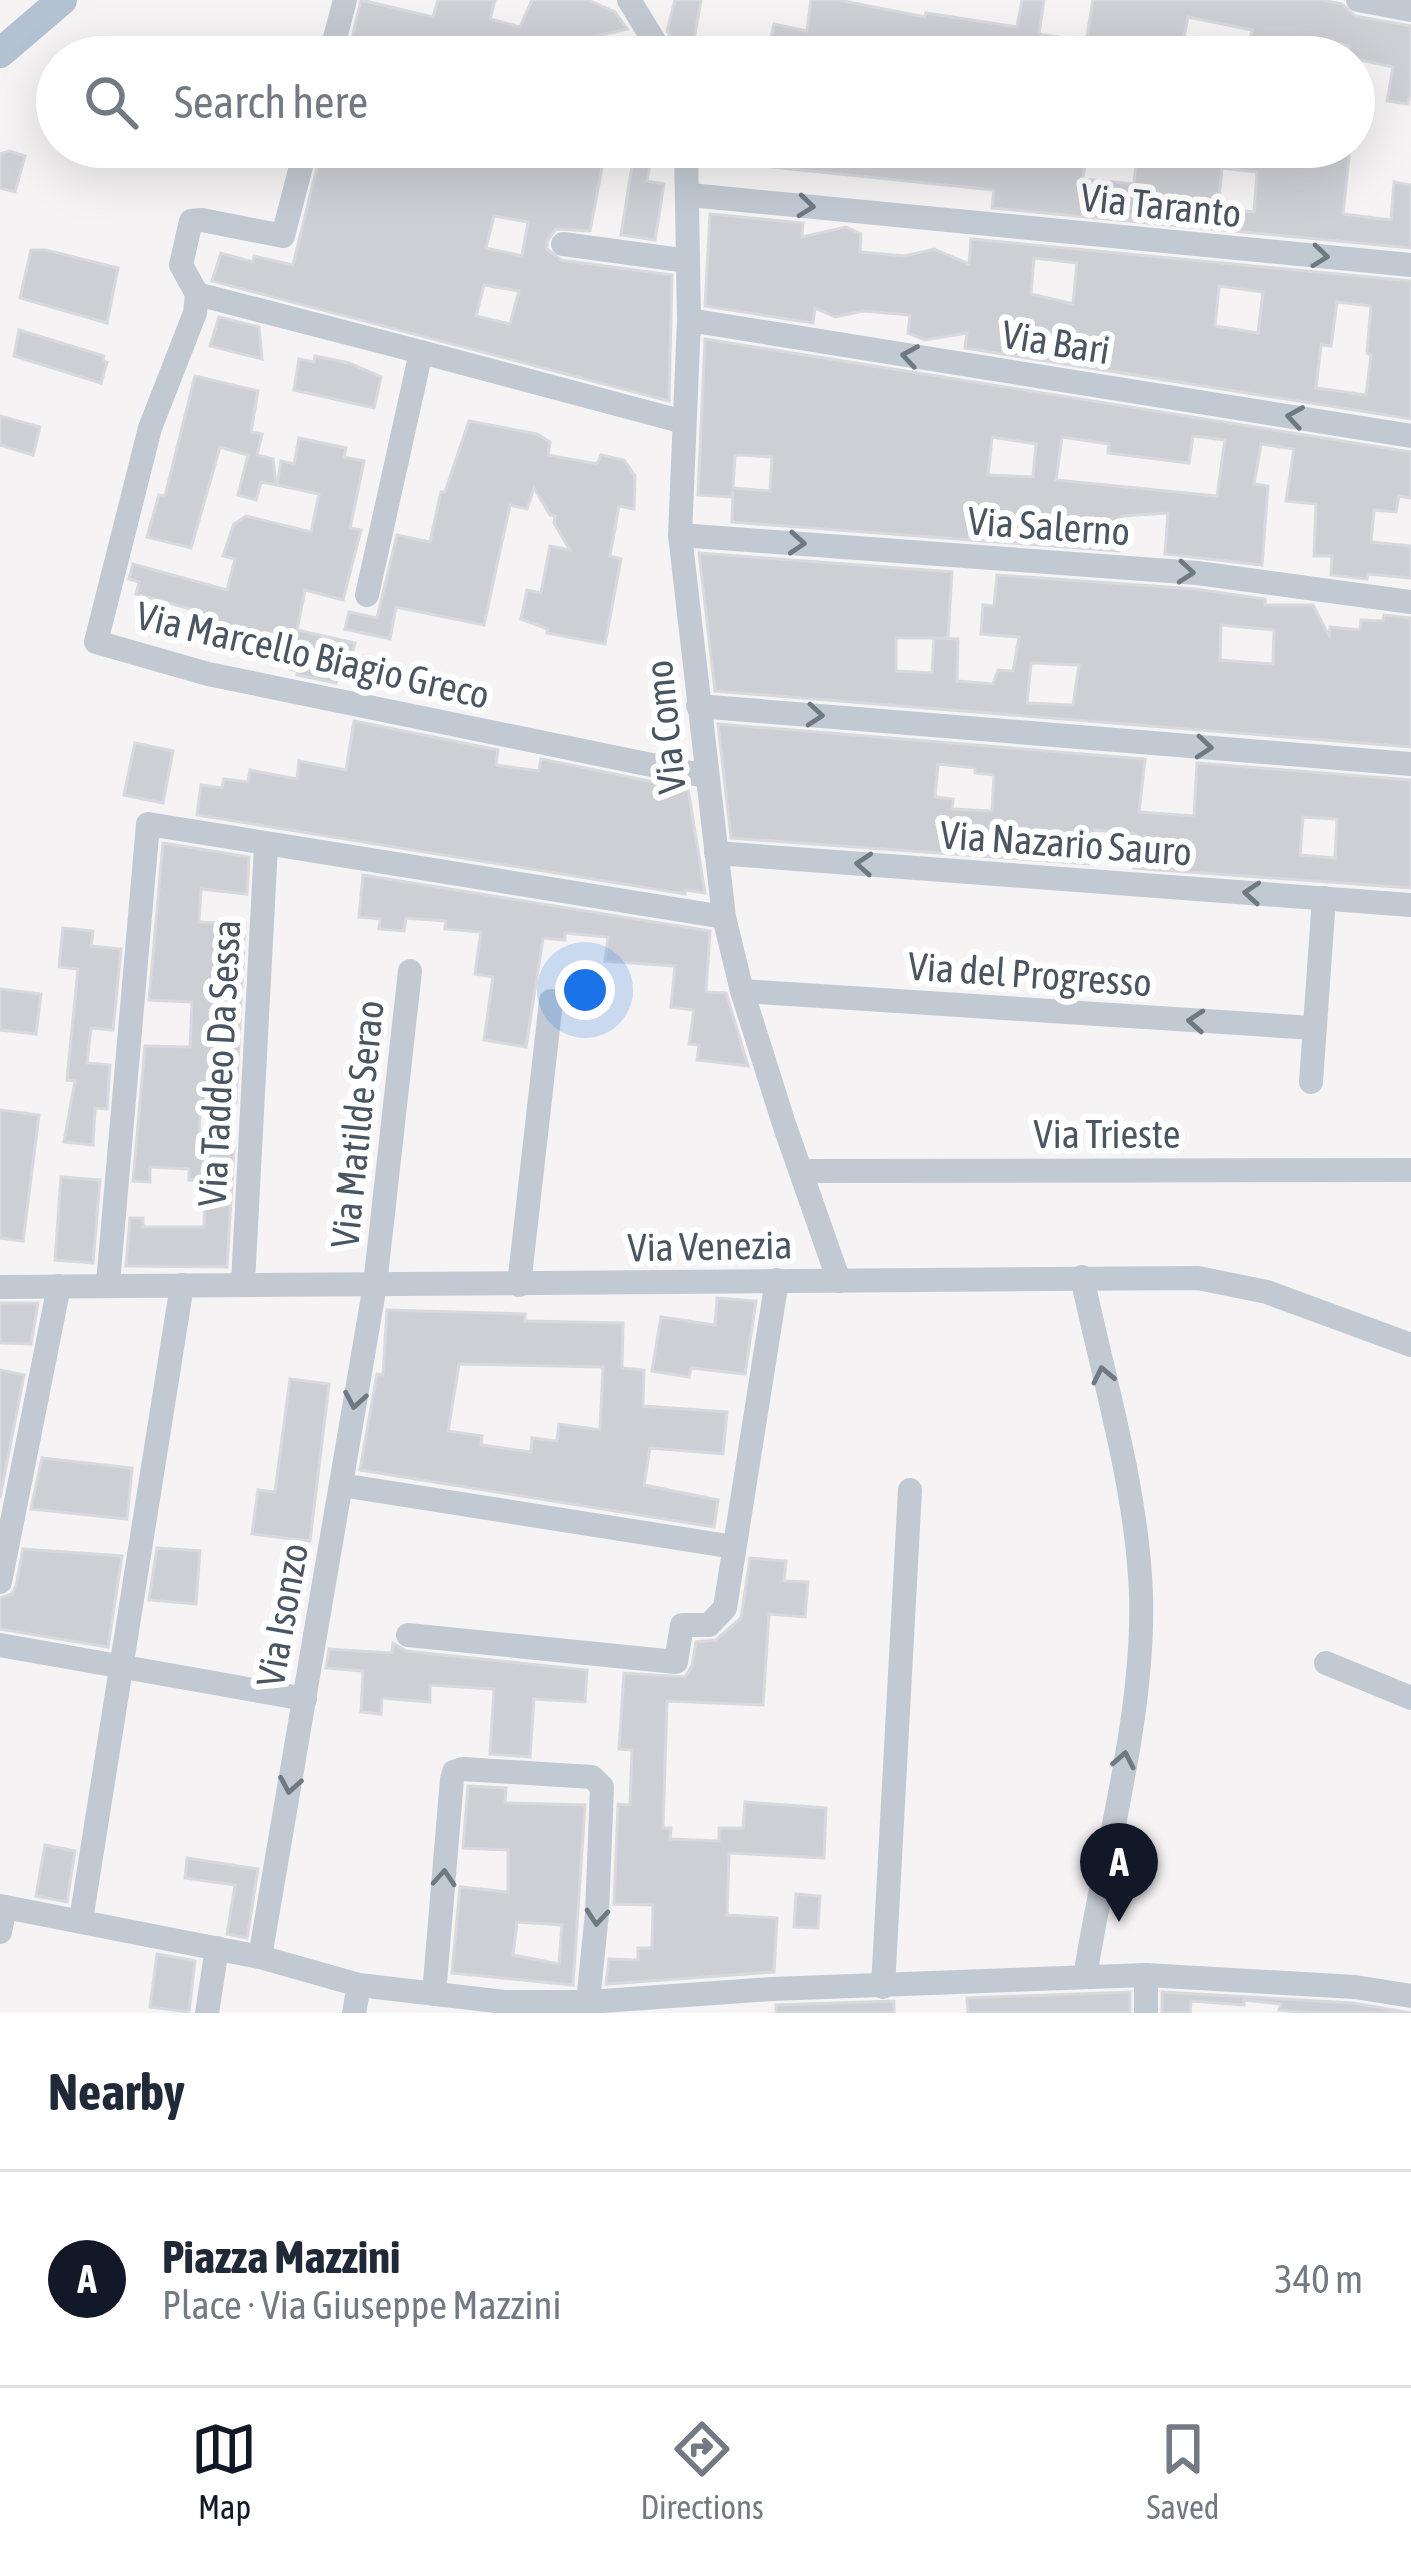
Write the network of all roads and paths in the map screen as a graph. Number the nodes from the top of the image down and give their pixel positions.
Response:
1 (62, 0) edge
2 (345, 0) edge
3 (629, 0) edge
4 (1358, 0) edge
5 (1411, 10) edge
6 (336, 36) edge
7 (651, 36) edge
8 (0, 52) edge
9 (301, 168) edge
10 (688, 168) edge
11 (690, 195) junction
12 (563, 244) dead end
13 (688, 261) junction
14 (1411, 265) edge
15 (197, 294) junction
16 (689, 320) junction
17 (421, 352) junction
18 (684, 422) junction
19 (1411, 436) edge
20 (680, 535) junction
21 (367, 596) dead end
22 (1411, 602) edge
23 (698, 706) junction
24 (1411, 764) edge
25 (705, 776) junction
26 (266, 846) junction
27 (716, 853) junction
28 (1324, 898) junction
29 (1411, 905) edge
30 (724, 917) junction
31 (410, 971) dead end
32 (742, 991) junction
33 (551, 1001) dead end
34 (1313, 1028) junction
35 (1311, 1082) dead end
36 (1411, 1170) edge
37 (803, 1171) junction
38 (1082, 1277) junction
39 (777, 1280) junction
40 (839, 1280) junction
41 (108, 1283) junction
42 (243, 1283) junction
43 (182, 1285) junction
44 (375, 1285) junction
45 (518, 1285) junction
46 (59, 1286) junction
47 (0, 1287) edge
48 (1411, 1345) edge
49 (341, 1485) junction
50 (910, 1490) dead end
51 (734, 1547) junction
52 (0, 1582) edge
53 (408, 1635) dead end
54 (0, 1645) edge
55 (1327, 1663) dead end
56 (122, 1668) junction
57 (1411, 1698) edge
58 (305, 1700) junction
59 (2, 1915) edge
60 (81, 1920) junction
61 (217, 1948) junction
62 (260, 1957) junction
63 (1146, 1975) junction
64 (1085, 1976) junction
65 (359, 1985) junction
66 (883, 1987) junction
67 (434, 1994) junction
68 (1411, 1996) edge
69 (588, 2002) junction
70 (648, 2005) edge
71 (503, 2007) edge
72 (207, 2013) edge
73 (354, 2013) edge
74 (1146, 2013) edge

1 - 8 main road
2 - 6 street
3 - 7 street
4 - 5 street
9 - 15 street, Via Marcello Biagio Greco
10 - 11 street, Via Como
11 - 13 street, Via Como
11 -> 14 street, Via Taranto
12 - 13 street
13 - 16 street, Via Como
15 - 17 street
15 - 25 street, Via Marcello Biagio Greco
16 - 18 street, Via Como
19 -> 16 street, Via Bari
17 - 18 street
17 - 21 street
18 - 20 street, Via Como
20 -> 22 street, Via Salerno
20 - 23 street, Via Como
23 -> 24 street
23 - 25 street, Via Como
25 - 27 street, Via Como
26 - 30 street
26 - 41 street
26 - 42 street, Via Taddeo Da Sessa
28 -> 27 street, Via Nazario Sauro
27 - 30 street, Via Como
28 - 29 street, Via Nazario Sauro
28 - 34 street
30 - 32 street, Via Como
31 - 44 street, Via Matilde Serao
34 -> 32 street, Via del Progresso
32 - 37 street, Via Como
33 - 45 street
34 - 35 street
36 - 37 street, Via Trieste
37 - 40 street, Via Como
38 - 40 street, Via Venezia
38 - 48 street, Via Venezia
64 -> 38 street
39 - 40 street, Via Venezia
39 - 45 street, Via Venezia
39 - 51 street
41 - 43 street, Via Venezia
41 - 46 street, Via Venezia
42 - 43 street, Via Venezia
42 - 44 street, Via Venezia
43 - 56 street
44 - 45 street, Via Venezia
44 -> 49 street, Via Isonzo
46 - 47 street, Via Venezia
46 - 52 street
49 - 51 street
49 - 58 street, Via Isonzo
50 - 66 street
51 - 53 street
54 - 56 street
55 - 57 street
56 - 58 street
56 - 60 street
58 -> 62 street, Via Isonzo
59 - 60 street
60 - 61 street
61 - 62 street
61 - 72 street
62 - 65 street
63 - 64 street
63 - 68 street
63 - 74 street
64 - 66 street
65 - 67 street
65 - 73 street
66 - 70 street
67 -> 69 street
67 - 71 street
69 - 70 street
69 - 71 street

